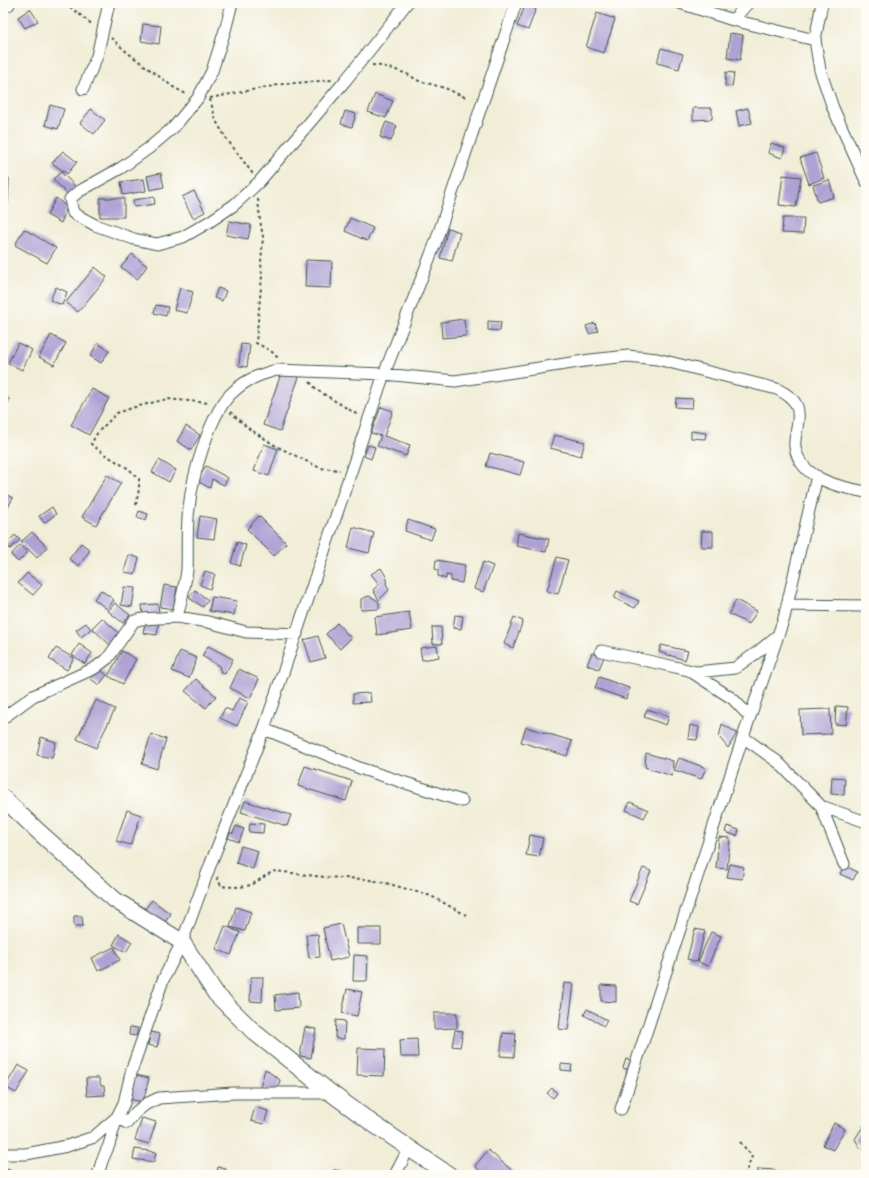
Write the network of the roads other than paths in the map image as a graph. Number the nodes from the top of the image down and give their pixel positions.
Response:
1 (7, 3) edge
2 (109, 3) edge
3 (232, 3) edge
4 (407, 3) edge
5 (516, 3) edge
6 (680, 3) edge
7 (748, 3) edge
8 (822, 3) edge
9 (3, 5) edge
10 (733, 20) junction
11 (815, 40) junction
12 (84, 89) dead end
13 (860, 156) edge
14 (866, 181) edge
15 (384, 374) junction
16 (817, 476) junction
17 (866, 492) edge
18 (787, 605) junction
19 (866, 606) edge
20 (177, 617) junction
21 (297, 634) junction
22 (778, 634) junction
23 (601, 651) dead end
24 (690, 671) junction
25 (750, 717) junction
26 (3, 718) edge
27 (264, 729) junction
28 (743, 737) junction
29 (3, 798) edge
30 (462, 801) dead end
31 (820, 806) junction
32 (866, 822) edge
33 (844, 864) dead end
34 (182, 942) junction
35 (331, 1093) junction
36 (621, 1110) dead end
37 (116, 1117) junction
38 (409, 1148) junction
39 (3, 1154) edge
40 (98, 1175) edge
41 (395, 1175) edge
42 (449, 1175) edge

1 - 9 main road
2 - 12 street
3 - 4 street
5 - 15 street
6 - 10 street
7 - 10 street
8 - 11 street
10 - 11 street
11 - 13 street
13 - 14 street
15 - 16 street
15 - 20 street
15 - 21 street
16 - 17 street
16 - 18 street
18 - 19 street
18 - 22 street
20 - 21 street
20 - 26 street
21 - 27 street
22 - 24 street
22 - 25 street
23 - 24 street
24 - 25 street
25 - 28 street
27 - 30 street
27 - 34 street
28 - 31 street
28 - 36 street
29 - 34 main road
31 - 32 street
31 - 33 street
34 - 35 main road
34 - 37 street
35 - 37 street
35 - 38 main road
37 - 39 street
37 - 40 street
38 - 41 street
38 - 42 main road

